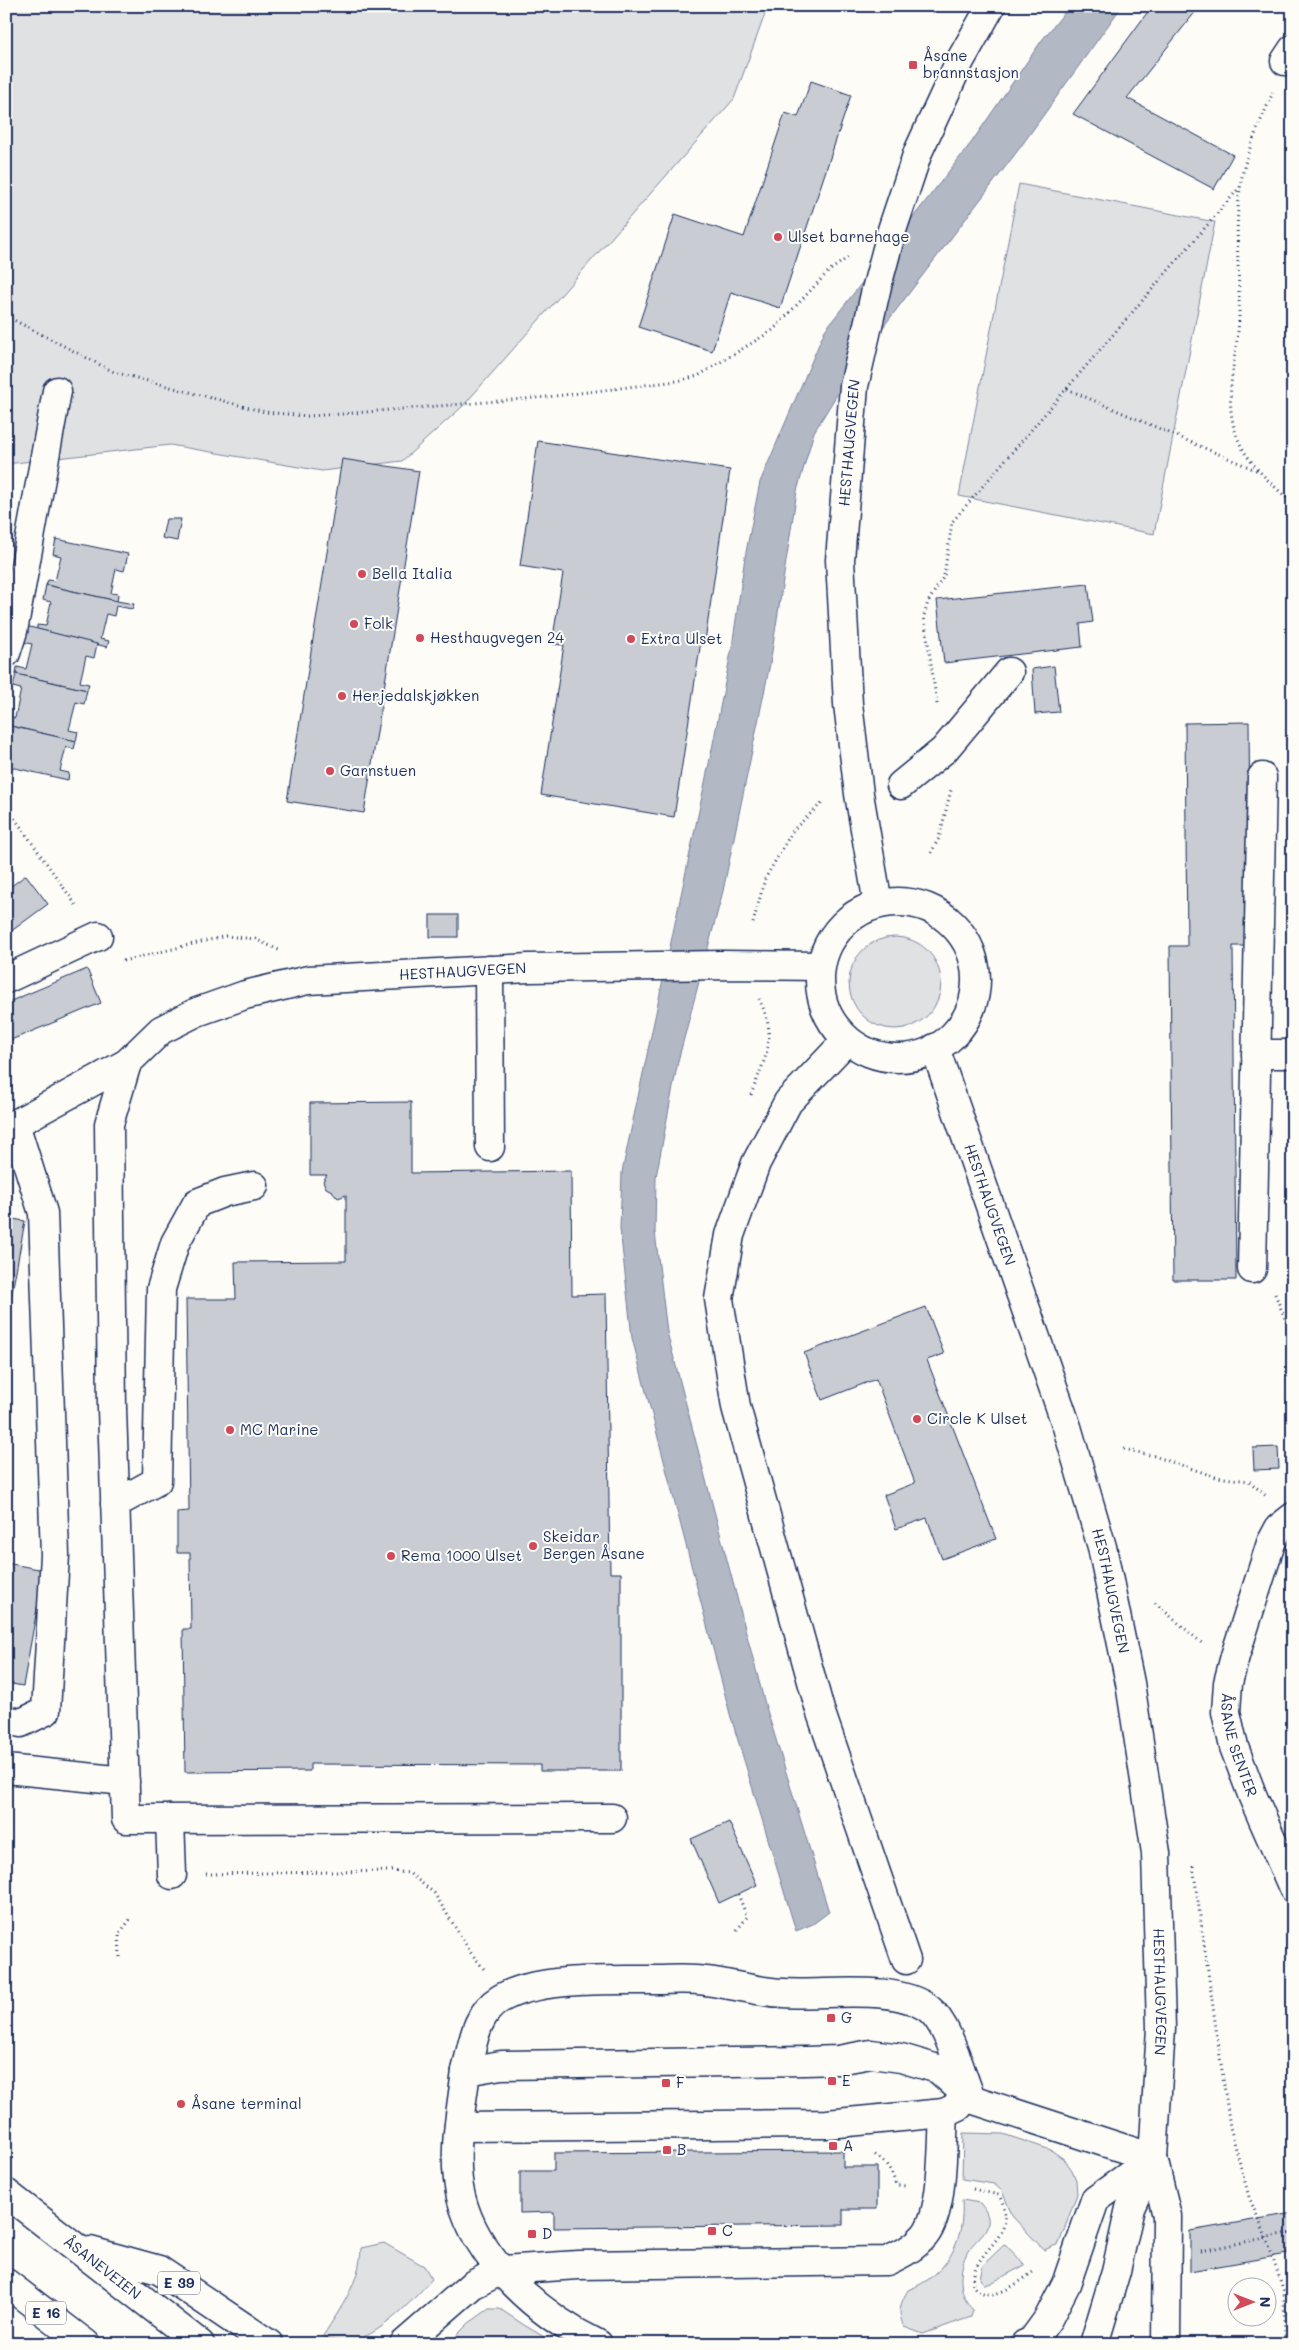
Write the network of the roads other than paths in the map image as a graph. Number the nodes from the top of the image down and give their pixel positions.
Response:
1 (991, 6) edge
2 (57, 392) dead end
3 (6, 653) edge
4 (1009, 672) dead end
5 (1262, 777) dead end
6 (900, 785) dead end
7 (878, 904) junction
8 (98, 936) road end
9 (820, 966) junction
10 (489, 970) junction
11 (6, 979) edge
12 (847, 1040) junction
13 (935, 1048) junction
14 (1256, 1054) junction
15 (1293, 1054) edge
16 (127, 1063) junction
17 (11, 1125) edge
18 (490, 1146) dead end
19 (254, 1186) dead end
20 (1252, 1269) road end
21 (115, 1504) junction
22 (1292, 1517) edge
23 (6, 1720) edge
24 (6, 1769) edge
25 (125, 1781) junction
26 (612, 1818) dead end
27 (170, 1819) junction
28 (172, 1875) road end
29 (1293, 1888) edge
30 (906, 1960) dead end
31 (466, 2071) junction
32 (971, 2099) junction
33 (944, 2113) junction
34 (459, 2128) junction
35 (1153, 2158) junction
36 (6, 2193) edge
37 (78, 2247) junction
38 (502, 2270) junction
39 (6, 2283) edge
40 (86, 2344) edge
41 (200, 2344) edge
42 (269, 2344) edge
43 (404, 2344) edge
44 (598, 2344) edge
45 (1025, 2344) edge
46 (1094, 2344) edge
47 (1166, 2344) edge

1 - 7 main road, HESTHAUGVEGEN
2 - 3 main road
4 - 6 main road
5 - 14 main road
7 - 9 main road
7 - 13 main road
8 - 11 main road
9 - 10 main road, HESTHAUGVEGEN
9 - 12 main road
10 - 16 main road, HESTHAUGVEGEN
10 - 18 main road
12 - 13 main road
12 - 30 main road
13 - 35 main road, HESTHAUGVEGEN
14 - 15 main road
14 - 20 main road
16 - 17 main road
16 - 21 main road
17 - 23 main road
19 - 21 main road
21 - 25 main road
22 - 29 main road, ÅSANE SENTER
24 - 25 main road
25 - 27 main road
26 - 27 main road
27 - 28 main road
31 - 32 main road
31 - 32 main road
31 - 34 main road
32 - 33 main road
32 - 35 main road
33 - 34 main road
33 - 38 main road
34 - 38 main road
35 - 45 main road
35 - 46 main road, HESTHAUGVEGEN
35 - 47 main road, HESTHAUGVEGEN
36 - 37 main road, ÅSANEVEIEN
37 - 41 main road, ÅSANEVEIEN
37 - 42 main road, E 39
38 - 43 main road
38 - 44 main road
39 - 40 main road, E 16

